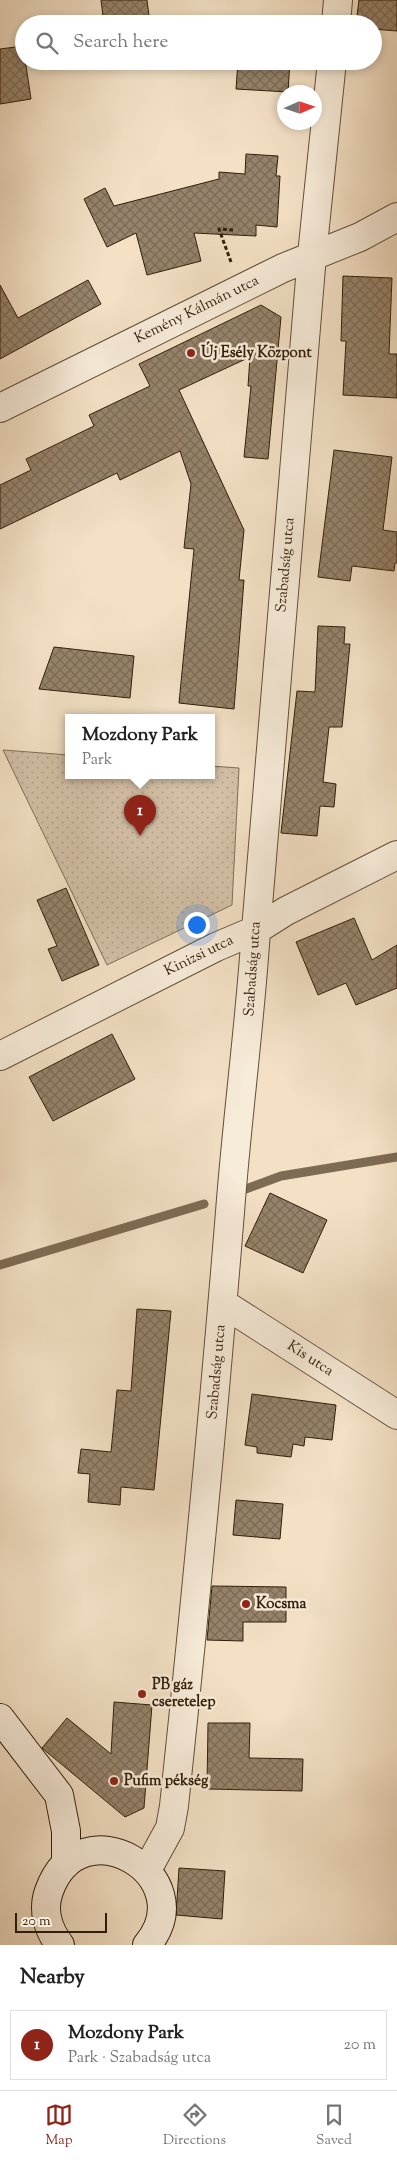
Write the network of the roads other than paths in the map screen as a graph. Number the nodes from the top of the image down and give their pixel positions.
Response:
1 (338, 0) edge
2 (337, 15) edge
3 (331, 70) edge
4 (397, 217) edge
5 (312, 255) junction
6 (0, 408) edge
7 (397, 854) edge
8 (256, 930) junction
9 (0, 1056) edge
10 (224, 1304) junction
11 (397, 1416) edge
12 (0, 1718) edge
13 (66, 1864) junction
14 (147, 1870) junction
15 (153, 1943) edge
16 (60, 1945) edge

1 - 2 street
3 - 5 street, Szabadság utca
4 - 5 street, Kemény Kálmán utca
5 - 6 street, Kemény Kálmán utca
5 - 8 street, Szabadság utca
7 - 8 street, Kinizsi utca
8 - 9 street, Kinizsi utca
8 - 10 street, Szabadság utca
10 - 11 street, Kis utca
10 - 14 street, Szabadság utca
12 - 13 street
13 - 14 street
13 - 16 street
14 - 15 street

